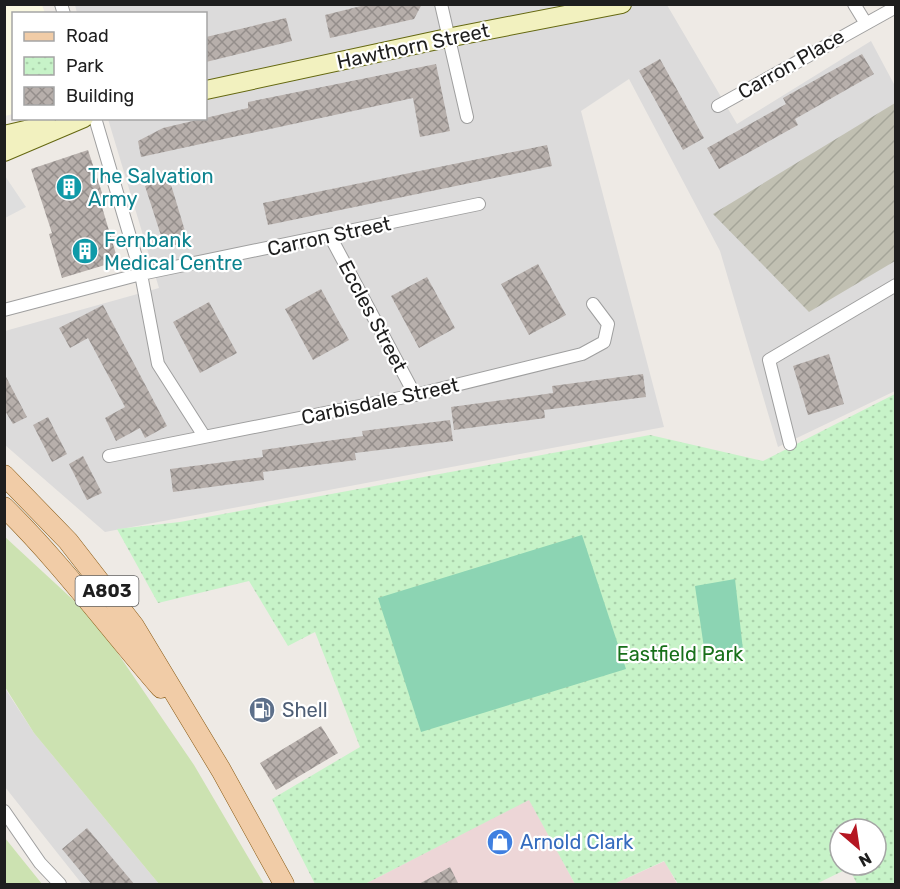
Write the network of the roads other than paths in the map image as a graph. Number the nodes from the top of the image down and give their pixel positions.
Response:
1 (441, 4) edge
2 (622, 4) edge
3 (854, 4) edge
4 (602, 6) edge
5 (896, 7) edge
6 (865, 22) junction
7 (447, 38) junction
8 (207, 90) edge
9 (718, 105) dead end
10 (467, 117) dead end
11 (68, 120) edge
12 (79, 120) edge
13 (96, 120) edge
14 (4, 135) edge
15 (4, 152) edge
16 (479, 204) dead end
17 (330, 236) junction
18 (141, 274) junction
19 (896, 285) edge
20 (593, 304) dead end
21 (4, 310) edge
22 (416, 395) junction
23 (204, 436) junction
24 (790, 444) dead end
25 (109, 456) dead end
26 (4, 475) edge
27 (9, 513) edge
28 (190, 721) junction
29 (4, 811) edge
30 (60, 885) edge
31 (284, 885) edge

1 - 7 street
2 - 4 main road, Hawthorn Street
3 - 6 street
4 - 7 main road, Hawthorn Street
5 - 6 street, Carron Place
6 - 9 street, Carron Place
7 - 8 main road, Hawthorn Street
7 - 10 street
11 - 14 main road
12 - 15 main road
13 - 18 street
16 - 17 street, Carron Street
17 - 18 street, Carron Street
17 - 22 street, Eccles Street
18 - 21 street, Carron Street
18 - 23 street
19 - 24 street
20 - 22 street, Carbisdale Street
22 - 23 street, Carbisdale Street
23 - 25 street, Carbisdale Street
26 - 28 main road, A803
27 - 28 main road, A803
28 - 31 main road, A803
29 - 30 street

